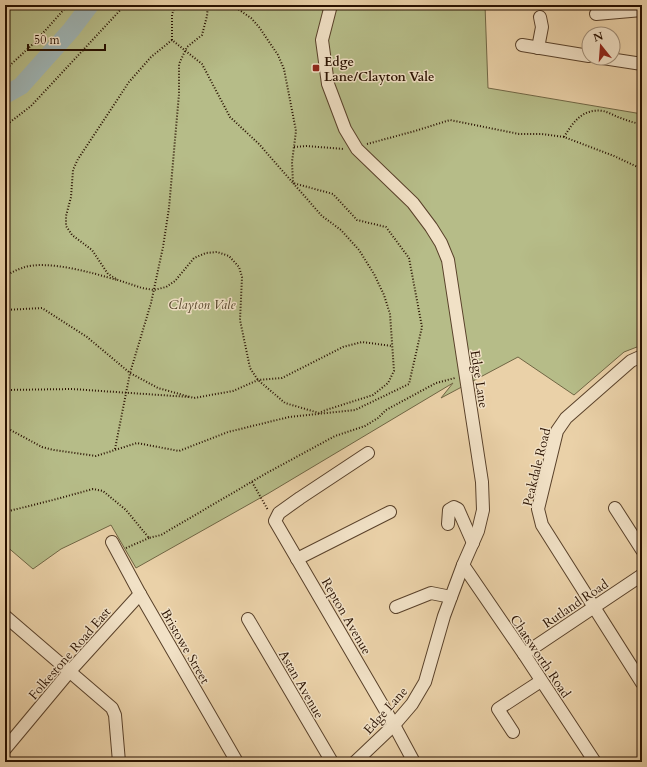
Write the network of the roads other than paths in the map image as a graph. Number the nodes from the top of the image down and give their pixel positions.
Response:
1 (331, 5) edge
2 (621, 8) edge
3 (642, 10) edge
4 (596, 14) dead end
5 (540, 17) dead end
6 (522, 45) dead end
7 (538, 48) junction
8 (581, 55) edge
9 (621, 61) edge
10 (642, 64) edge
11 (642, 356) edge
12 (368, 453) dead end
13 (615, 508) dead end
14 (390, 512) dead end
15 (448, 524) dead end
16 (112, 542) dead end
17 (473, 543) junction
18 (642, 550) edge
19 (297, 559) junction
20 (463, 565) junction
21 (642, 575) edge
22 (140, 594) junction
23 (451, 597) junction
24 (396, 607) dead end
25 (593, 608) junction
26 (5, 616) edge
27 (248, 619) dead end
28 (524, 654) junction
29 (70, 671) junction
30 (541, 681) junction
31 (642, 683) edge
32 (394, 725) junction
33 (513, 732) dead end
34 (7, 742) edge
35 (119, 762) edge
36 (237, 762) edge
37 (332, 762) edge
38 (355, 762) edge
39 (414, 762) edge
40 (595, 762) edge

1 - 17 street, Edge Lane
2 - 3 street
2 - 4 street
5 - 7 street
6 - 7 street
7 - 8 street
9 - 10 street
11 - 25 street, Peakdale Road
12 - 19 street, Repton Avenue
13 - 18 street
14 - 19 street
15 - 17 street
16 - 22 street, Bristowe Street
17 - 20 street, Edge Lane
19 - 32 street, Repton Avenue
20 - 23 street, Edge Lane
20 - 28 street, Chatsworth Road
21 - 25 street, Rutland Road
22 - 29 street, Folkestone Road East
22 - 36 street, Bristowe Street
23 - 24 street
23 - 32 street, Edge Lane
25 - 28 street, Rutland Road
25 - 31 street, Peakdale Road
26 - 29 street
27 - 37 street, Astan Avenue
28 - 30 street, Chatsworth Road
29 - 34 street, Folkestone Road East
29 - 35 street
30 - 33 street
30 - 40 street, Chatsworth Road
32 - 38 street, Edge Lane
32 - 39 street, Repton Avenue

